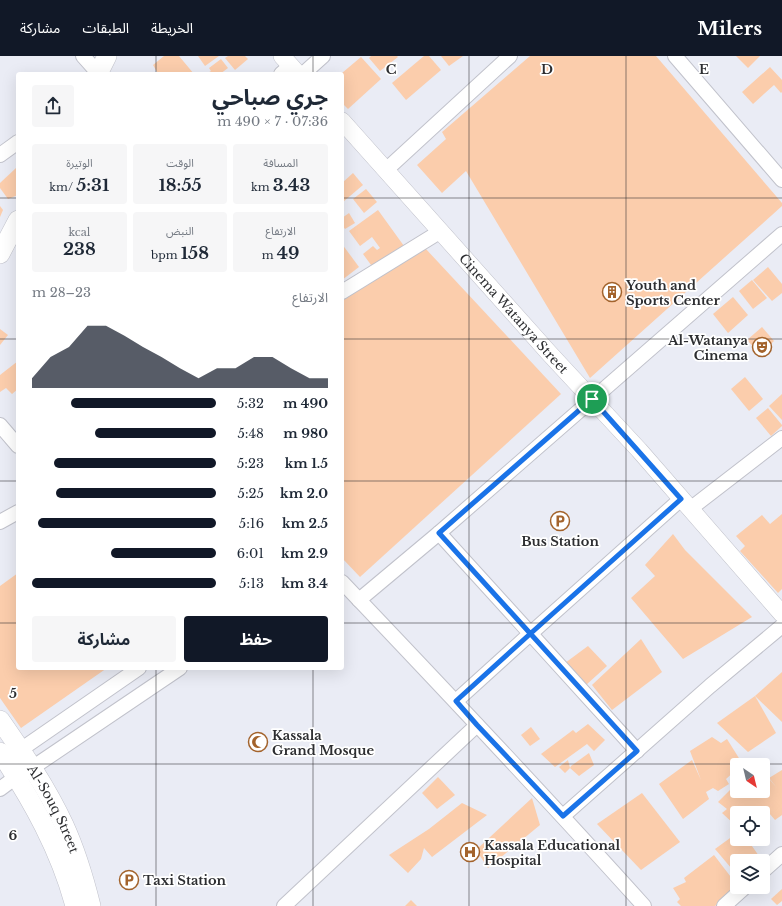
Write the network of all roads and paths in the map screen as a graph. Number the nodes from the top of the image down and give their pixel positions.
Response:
1 (83, 56) edge
2 (107, 56) edge
3 (323, 56) edge
4 (510, 56) edge
5 (675, 56) edge
6 (291, 69) edge
7 (96, 72) edge
8 (99, 72) edge
9 (344, 123) edge
10 (16, 143) edge
11 (0, 155) edge
12 (386, 170) junction
13 (782, 180) edge
14 (16, 226) edge
15 (441, 231) junction
16 (782, 236) edge
17 (0, 254) edge
18 (344, 291) edge
19 (592, 399) junction
20 (0, 425) edge
21 (782, 438) edge
22 (16, 444) edge
23 (686, 504) junction
24 (16, 513) edge
25 (0, 522) edge
26 (439, 533) junction
27 (344, 584) edge
28 (359, 600) junction
29 (782, 614) edge
30 (782, 626) edge
31 (530, 634) junction
32 (137, 670) edge
33 (173, 670) edge
34 (163, 673) edge
35 (109, 689) junction
36 (456, 701) junction
37 (120, 708) junction
38 (0, 720) edge
39 (63, 720) junction
40 (477, 725) junction
41 (74, 740) junction
42 (637, 751) junction
43 (6, 756) edge
44 (24, 772) junction
45 (0, 789) edge
46 (563, 816) junction
47 (782, 854) edge
48 (770, 865) edge
49 (737, 894) edge
50 (75, 906) edge
51 (91, 906) edge
52 (284, 906) edge
53 (644, 906) edge
54 (724, 906) edge

1 - 7 street
2 - 8 main road
3 - 6 street
4 - 12 street
5 - 13 street
9 - 12 street, Cinema Watanya Street
10 - 11 street
12 - 15 street, Cinema Watanya Street
14 - 17 main road
15 - 18 street
15 - 19 street, Cinema Watanya Street
16 - 19 street
19 - 23 street, Cinema Watanya Street
19 - 26 street
20 - 22 street
21 - 23 street
23 - 29 street, Cinema Watanya Street
23 - 31 street
24 - 25 street
26 - 28 street
26 - 31 street
27 - 28 street
28 - 36 street
30 - 42 street
31 - 36 street
31 - 42 street
32 - 35 street
33 - 34 street
34 - 37 street
35 - 37 street
35 - 39 street
36 - 40 street
37 - 41 street
38 - 43 main road, Al-Souq Street
39 - 41 street
39 - 43 street
40 - 46 street
40 - 52 street
41 - 44 street
42 - 46 street
43 - 44 main road, Al-Souq Street
44 - 45 street
44 - 50 main road, Al-Souq Street
44 - 51 main road, Al-Souq Street
46 - 53 street
47 - 48 street
49 - 54 street

